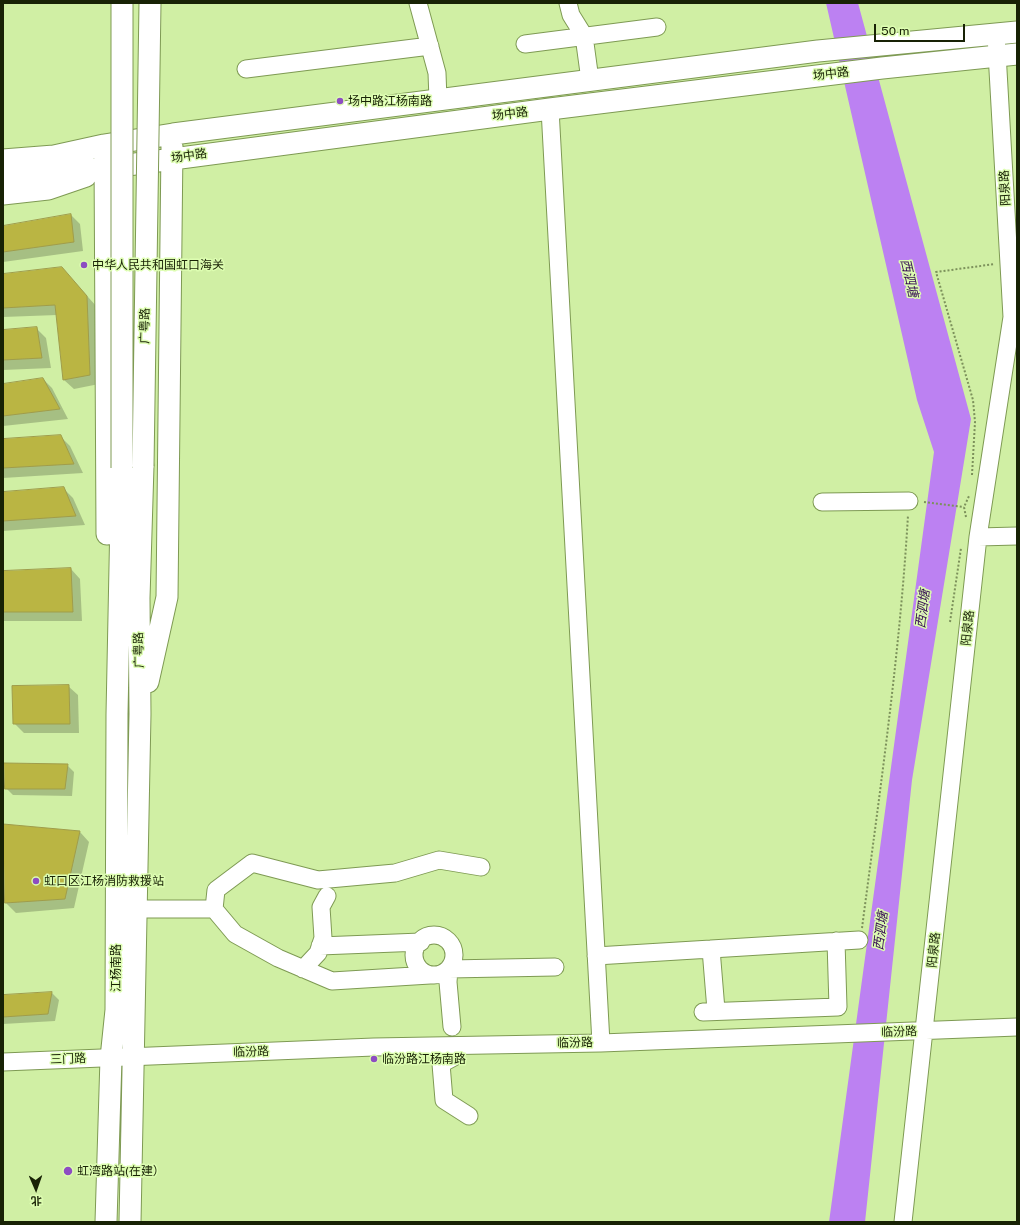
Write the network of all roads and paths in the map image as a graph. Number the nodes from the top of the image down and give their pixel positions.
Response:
1 (122, 3) edge
2 (150, 3) edge
3 (418, 3) edge
4 (568, 3) edge
5 (657, 26) dead end
6 (1017, 32) edge
7 (996, 34) junction
8 (584, 36) junction
9 (525, 44) dead end
10 (430, 46) junction
11 (1008, 55) edge
12 (246, 69) dead end
13 (590, 80) junction
14 (438, 100) junction
15 (550, 109) junction
16 (172, 134) junction
17 (104, 145) junction
18 (3, 149) edge
19 (172, 158) junction
20 (3, 160) edge
21 (105, 168) junction
22 (3, 176) edge
23 (3, 194) edge
24 (1009, 262) junction
25 (972, 476) dead end
26 (914, 501) junction
27 (822, 502) dead end
28 (964, 507) junction
29 (1017, 536) edge
30 (970, 539) junction
31 (950, 622) dead end
32 (117, 714) junction
33 (140, 714) junction
34 (481, 867) dead end
35 (327, 896) dead end
36 (136, 909) junction
37 (214, 909) junction
38 (859, 940) joint
39 (836, 941) junction
40 (421, 942) junction
41 (320, 946) junction
42 (712, 949) junction
43 (596, 956) junction
44 (555, 967) dead end
45 (303, 969) junction
46 (449, 969) junction
47 (430, 975) junction
48 (452, 1027) dead end
49 (1017, 1027) edge
50 (920, 1031) junction
51 (601, 1043) junction
52 (133, 1057) junction
53 (454, 1057) dead end
54 (111, 1058) junction
55 (3, 1062) edge
56 (469, 1116) dead end
57 (106, 1222) edge
58 (130, 1222) edge
59 (903, 1222) edge

1 - 32 main road, 广粤路, bridge
2 - 33 main road, 广粤路, bridge
3 - 10 street
4 - 8 street
5 - 8 street
6 - 7 main road, 场中路
7 - 11 street, 阳泉路
7 - 13 main road, 场中路
8 - 9 street
8 - 13 street
10 - 12 street
10 - 14 street
11 - 15 main road, 场中路
11 - 24 street, 阳泉路
13 - 14 main road, 场中路
14 - 16 main road, 场中路
15 - 19 main road, 场中路
15 - 43 street
16 - 17 main road, 场中路
16 - 19 main road, 广粤路
17 - 18 main road, 场中路
17 - 20 main road, 场中路
17 - 21 main road
19 - 21 main road, 场中路
19 - 33 main road, 广粤路
21 - 22 main road, 场中路
21 - 23 main road
21 - 32 main road
24 - 25 path
24 - 30 street, 阳泉路
26 - 27 street
26 - 28 path
26 - 38 path
28 - 28 path
29 - 30 street
30 - 31 path
30 - 50 street, 阳泉路
32 - 54 main road, 江杨南路
33 - 36 main road, 江杨南路
34 - 37 street
35 - 41 street
36 - 37 street
36 - 52 main road, 江杨南路
37 - 45 street
38 - 39 street
39 - 42 street
39 - 42 street
40 - 41 street
40 - 46 street
40 - 47 street
41 - 45 street
42 - 43 street
43 - 51 street
44 - 46 street
45 - 47 street
46 - 47 street
46 - 48 street
49 - 50 street, 临汾路
50 - 51 street, 临汾路
50 - 59 street, 阳泉路
51 - 52 street, 临汾路
52 - 54 street, 三门路
52 - 58 main road, 江杨南路
53 - 56 street
54 - 55 street, 三门路
54 - 57 main road, 江杨南路

